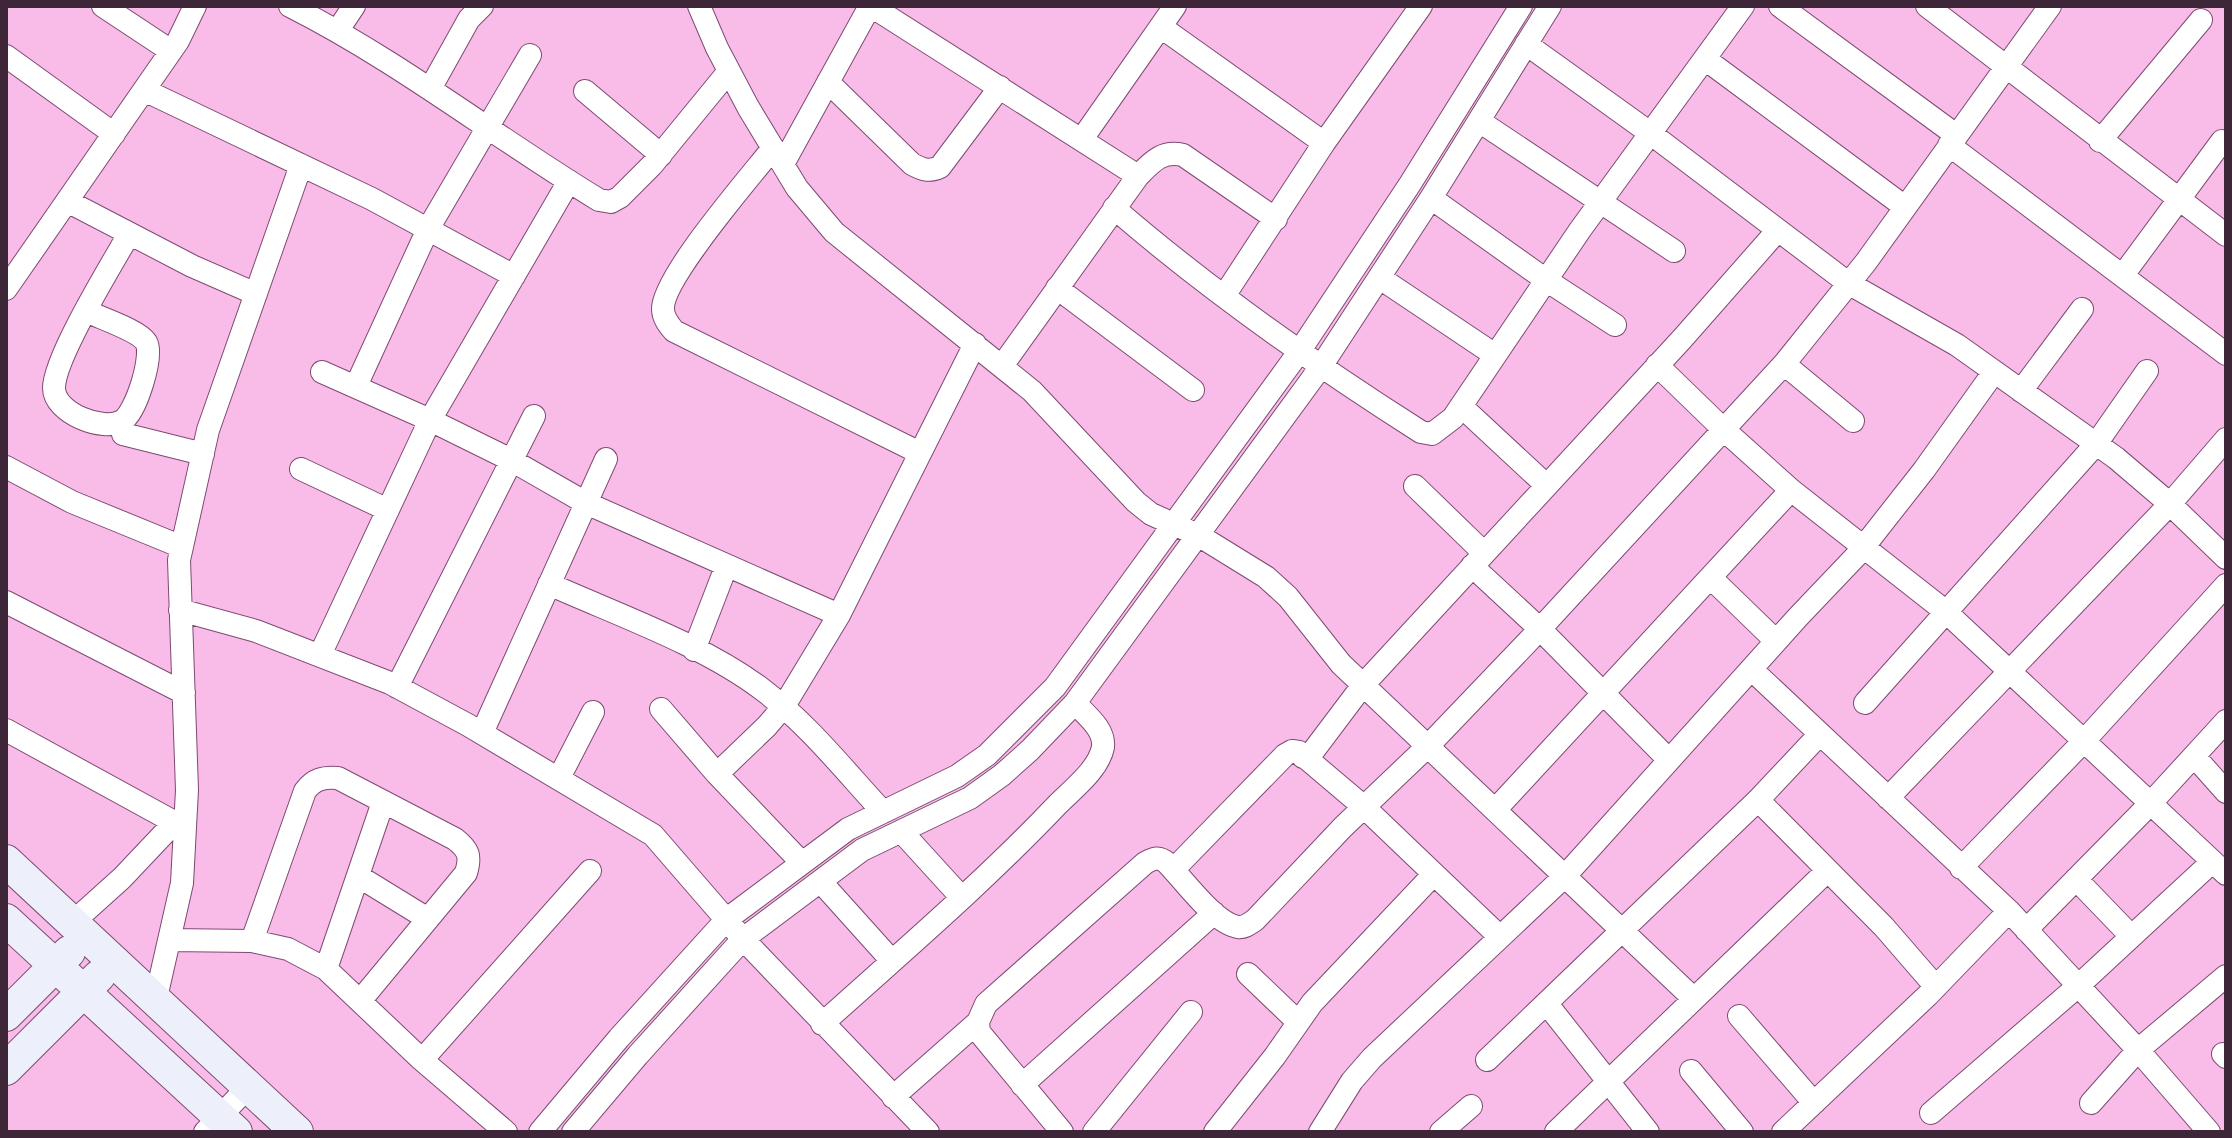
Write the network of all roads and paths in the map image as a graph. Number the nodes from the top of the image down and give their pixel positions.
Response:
1 (103, 6) edge
2 (195, 6) edge
3 (290, 6) edge
4 (354, 6) edge
5 (482, 6) edge
6 (699, 6) edge
7 (870, 6) edge
8 (1175, 6) edge
9 (1421, 6) edge
10 (1743, 6) edge
11 (1780, 6) edge
12 (1927, 6) edge
13 (2050, 6) edge
14 (1518, 7) edge
15 (1546, 14) edge
16 (2201, 20) dead end
17 (1161, 27) junction
18 (338, 30) junction
19 (1526, 44) junction
20 (171, 51) junction
21 (530, 55) dead end
22 (6, 56) edge
23 (1705, 59) junction
24 (2008, 66) junction
25 (729, 71) junction
26 (828, 82) junction
27 (1000, 87) junction
28 (430, 89) junction
29 (144, 90) junction
30 (585, 91) dead end
31 (1479, 121) junction
32 (488, 127) junction
33 (1650, 133) junction
34 (114, 134) junction
35 (1082, 139) junction
36 (1952, 140) junction
37 (2100, 141) junction
38 (2222, 141) dead end
39 (1324, 143) junction
40 (661, 155) junction
41 (778, 156) junction
42 (301, 165) junction
43 (1138, 176) junction
44 (569, 181) junction
45 (1431, 198) junction
46 (2178, 200) junction
47 (67, 201) junction
48 (1601, 201) junction
49 (1905, 207) junction
50 (1114, 208) junction
51 (1276, 219) junction
52 (428, 229) junction
53 (1778, 230) junction
54 (129, 234) junction
55 (2226, 235) edge
56 (1674, 251) dead end
57 (13, 262) edge
58 (2123, 275) junction
59 (514, 276) junction
60 (1380, 278) junction
61 (1546, 280) junction
62 (1848, 283) junction
63 (1057, 288) junction
64 (6, 289) edge
65 (256, 294) junction
66 (1224, 296) junction
67 (2082, 309) dead end
68 (86, 311) junction
69 (1615, 325) dead end
70 (975, 344) junction
71 (1299, 352) junction
72 (2226, 354) edge
73 (1495, 355) junction
74 (1784, 364) junction
75 (1657, 365) junction
76 (1002, 366) junction
77 (1320, 368) junction
78 (2147, 371) dead end
79 (322, 372) dead end
80 (1994, 372) junction
81 (356, 386) junction
82 (1193, 390) dead end
83 (2021, 391) junction
84 (1461, 406) junction
85 (534, 416) dead end
86 (430, 420) junction
87 (1853, 421) dead end
88 (1723, 429) junction
89 (123, 434) dead end
90 (2226, 439) edge
91 (2096, 444) junction
92 (920, 453) junction
93 (203, 454) junction
94 (606, 459) dead end
95 (511, 460) junction
96 (6, 467) edge
97 (301, 469) dead end
98 (1546, 485) junction
99 (1415, 486) dead end
100 (1791, 490) junction
101 (586, 503) junction
102 (2170, 504) junction
103 (388, 510) junction
104 (1173, 525) junction
105 (1198, 535) junction
106 (182, 547) junction
107 (1862, 548) junction
108 (2226, 558) edge
109 (1478, 560) junction
110 (726, 567) junction
111 (1711, 578) junction
112 (549, 584) junction
113 (2226, 585) edge
114 (6, 602) edge
115 (180, 610) junction
116 (1945, 611) junction
117 (839, 615) junction
118 (1540, 629) junction
119 (1776, 641) junction
120 (694, 650) junction
121 (320, 655) junction
122 (1751, 669) junction
123 (2009, 672) junction
124 (1363, 685) junction
125 (397, 687) junction
126 (184, 693) junction
127 (1604, 694) junction
128 (1075, 703) junction
129 (1865, 703) dead end
130 (784, 706) junction
131 (661, 709) dead end
132 (593, 712) dead end
133 (2226, 721) edge
134 (6, 730) edge
135 (482, 733) junction
136 (1820, 734) junction
137 (2083, 742) junction
138 (1429, 745) junction
139 (2194, 756) junction
140 (1306, 758) junction
141 (1669, 760) junction
142 (717, 774) junction
143 (559, 778) junction
144 (2226, 792) edge
145 (1888, 798) junction
146 (1758, 800) junction
147 (383, 802) junction
148 (2149, 805) junction
149 (1364, 807) junction
150 (1496, 809) junction
151 (883, 812) junction
152 (180, 825) junction
153 (901, 831) junction
154 (6, 861) edge
155 (802, 863) junction
156 (1961, 868) junction
157 (2219, 868) edge
158 (1174, 869) junction
159 (590, 871) dead end
160 (1827, 871) junction
161 (1434, 874) junction
162 (358, 876) junction
163 (1565, 876) junction
164 (2076, 879) junction
165 (821, 882) junction
166 (962, 898) junction
167 (2009, 911) junction
168 (1214, 913) junction
169 (428, 919) junction
170 (727, 919) junction
171 (6, 920) edge
172 (1623, 929) junction
173 (79, 930) junction
174 (2026, 930) junction
175 (2131, 936) junction
176 (1500, 937) junction
177 (743, 939) junction
178 (170, 940) junction
179 (252, 941) junction
180 (892, 961) junction
181 (113, 962) junction
182 (56, 965) junction
183 (326, 969) junction
184 (1248, 974) dead end
185 (2226, 976) edge
186 (2078, 986) junction
187 (1936, 987) junction
188 (84, 991) junction
189 (1693, 998) junction
190 (360, 1001) junction
191 (155, 1002) junction
192 (1547, 1004) junction
193 (1191, 1012) dead end
194 (6, 1015) edge
195 (1739, 1016) dead end
196 (1297, 1021) junction
197 (978, 1022) junction
198 (822, 1024) junction
199 (2138, 1050) junction
200 (422, 1060) junction
201 (1487, 1060) dead end
202 (6, 1069) edge
203 (1691, 1071) dead end
204 (1609, 1083) junction
205 (1022, 1085) junction
206 (249, 1086) junction
207 (893, 1097) junction
208 (1814, 1103) junction
209 (2091, 1103) dead end
210 (1471, 1106) dead end
211 (1931, 1113) dead end
212 (220, 1127) edge
213 (1328, 1129) edge
214 (297, 1132) edge
215 (506, 1132) edge
216 (540, 1132) edge
217 (573, 1132) edge
218 (928, 1132) edge
219 (1062, 1132) edge
220 (1094, 1132) edge
221 (1215, 1132) edge
222 (1441, 1132) edge
223 (1556, 1132) edge
224 (1648, 1132) edge
225 (1742, 1132) edge
226 (1783, 1132) edge
227 (2209, 1132) edge

1 - 20 street
2 - 20 street
3 - 18 street
4 - 18 street
5 - 28 street
6 - 25 street
7 - 26 street
7 - 27 street
8 - 17 street
9 - 39 street
10 - 23 street
11 - 36 street
12 - 24 street
13 - 24 street
14 - 15 street
14 - 71 street
15 - 19 street
16 - 37 street
17 - 35 street
17 - 39 street
18 - 28 street
19 - 31 street
19 - 33 street
20 - 29 street
21 - 32 street
22 - 34 street
23 - 33 street
23 - 49 street
24 - 36 street
24 - 37 street
25 - 40 street
25 - 41 street
26 - 27 street
26 - 41 street
27 - 35 street
28 - 32 street
29 - 34 street
29 - 42 street
30 - 40 street
31 - 45 street
31 - 48 street
32 - 44 street
32 - 52 street
33 - 48 street
33 - 53 street
34 - 47 street
35 - 43 street
36 - 49 street
36 - 58 street
37 - 46 street
38 - 46 street
39 - 51 street
40 - 44 street
41 - 70 street
41 - 92 street
42 - 52 street
42 - 65 street
43 - 50 street
43 - 51 street
44 - 59 street
45 - 60 street
45 - 61 street
46 - 55 street
46 - 58 street
47 - 54 street
47 - 57 street
48 - 56 street
48 - 61 street
49 - 62 street
50 - 63 street
50 - 66 street
51 - 66 street
52 - 59 street
52 - 81 street
53 - 62 street
53 - 75 street
54 - 65 street
54 - 68 street
57 - 64 street
58 - 72 street
59 - 86 street
60 - 73 street
60 - 77 street
61 - 69 street
61 - 73 street
62 - 74 street
62 - 80 street
63 - 76 street
63 - 82 street
65 - 93 street
66 - 71 street
67 - 83 street
68 - 68 street
70 - 76 street
70 - 92 street
71 - 77 street
71 - 104 street
73 - 84 street
74 - 87 street
74 - 88 street
75 - 88 street
75 - 98 street
76 - 104 street
77 - 84 street
77 - 105 street
78 - 91 street
79 - 81 street
80 - 83 street
80 - 107 street
81 - 86 street
83 - 91 street
84 - 98 street
85 - 95 street
86 - 95 street
86 - 103 street
88 - 100 street
88 - 118 street
89 - 93 street
90 - 102 street
91 - 102 street
91 - 116 street
92 - 117 street
93 - 106 street
94 - 101 street
95 - 101 street
95 - 125 street
96 - 106 street
97 - 103 street
98 - 109 street
99 - 109 street
100 - 107 street
100 - 111 street
101 - 110 street
101 - 112 street
102 - 108 street
102 - 123 street
103 - 121 street
104 - 105 street
104 - 151 street
105 - 124 street
105 - 128 street
106 - 115 street
107 - 116 street
107 - 119 street
109 - 118 street
109 - 124 street
110 - 117 street
110 - 120 street
111 - 119 street
111 - 127 street
112 - 120 street
112 - 135 street
113 - 137 street
114 - 126 street
115 - 121 street
115 - 126 street
116 - 123 street
116 - 129 street
117 - 130 street
118 - 127 street
118 - 138 street
119 - 122 street
120 - 130 street
121 - 125 street
122 - 136 street
122 - 141 street
123 - 137 street
123 - 145 street
124 - 138 street
124 - 140 street
125 - 135 street
126 - 152 street
127 - 141 street
127 - 150 street
128 - 153 street
128 - 166 street
130 - 142 street
130 - 151 street
131 - 142 street
132 - 143 street
133 - 139 street
134 - 152 street
135 - 143 street
136 - 145 street
136 - 146 street
137 - 148 street
137 - 156 street
138 - 149 street
138 - 150 street
139 - 144 street
139 - 148 street
140 - 149 street
140 - 158 street
141 - 163 street
142 - 155 street
143 - 170 street
145 - 156 street
146 - 160 street
146 - 172 street
147 - 162 street
147 - 169 street
147 - 179 street
148 - 157 street
148 - 164 street
149 - 161 street
149 - 168 street
150 - 163 street
151 - 155 street
152 - 173 street
152 - 178 street
153 - 165 street
153 - 166 street
154 - 173 main road
155 - 170 street
156 - 167 street
157 - 175 street
158 - 168 street
158 - 197 street
159 - 200 street
160 - 187 street
160 - 189 street
161 - 176 street
161 - 196 street
162 - 169 street
162 - 183 street
163 - 172 street
163 - 176 street
164 - 174 street
164 - 175 street
165 - 177 street
165 - 180 street
166 - 180 street
167 - 174 street
167 - 187 street
168 - 205 street
169 - 190 street
170 - 177 street
170 - 216 street
171 - 182 main road
172 - 189 street
172 - 192 street
173 - 181 main road
173 - 182 main road
174 - 186 street
175 - 186 street
176 - 213 street
177 - 198 street
177 - 217 street
178 - 179 street
178 - 191 street
179 - 183 street
180 - 198 street
181 - 188 main road
181 - 191 main road
182 - 188 main road
182 - 194 main road
183 - 190 street
184 - 196 street
185 - 199 street
186 - 199 street
186 - 211 street
187 - 208 street
188 - 202 main road
188 - 212 main road
189 - 204 street
190 - 200 street
191 - 206 main road
192 - 201 street
192 - 204 street
193 - 220 street
195 - 208 street
196 - 221 street
197 - 205 street
197 - 207 street
198 - 207 street
199 - 209 street
199 - 227 street
200 - 215 street
203 - 225 street
204 - 223 street
204 - 224 street
205 - 219 street
206 - 212 street
206 - 214 main road
207 - 218 street
208 - 226 street
210 - 222 street

